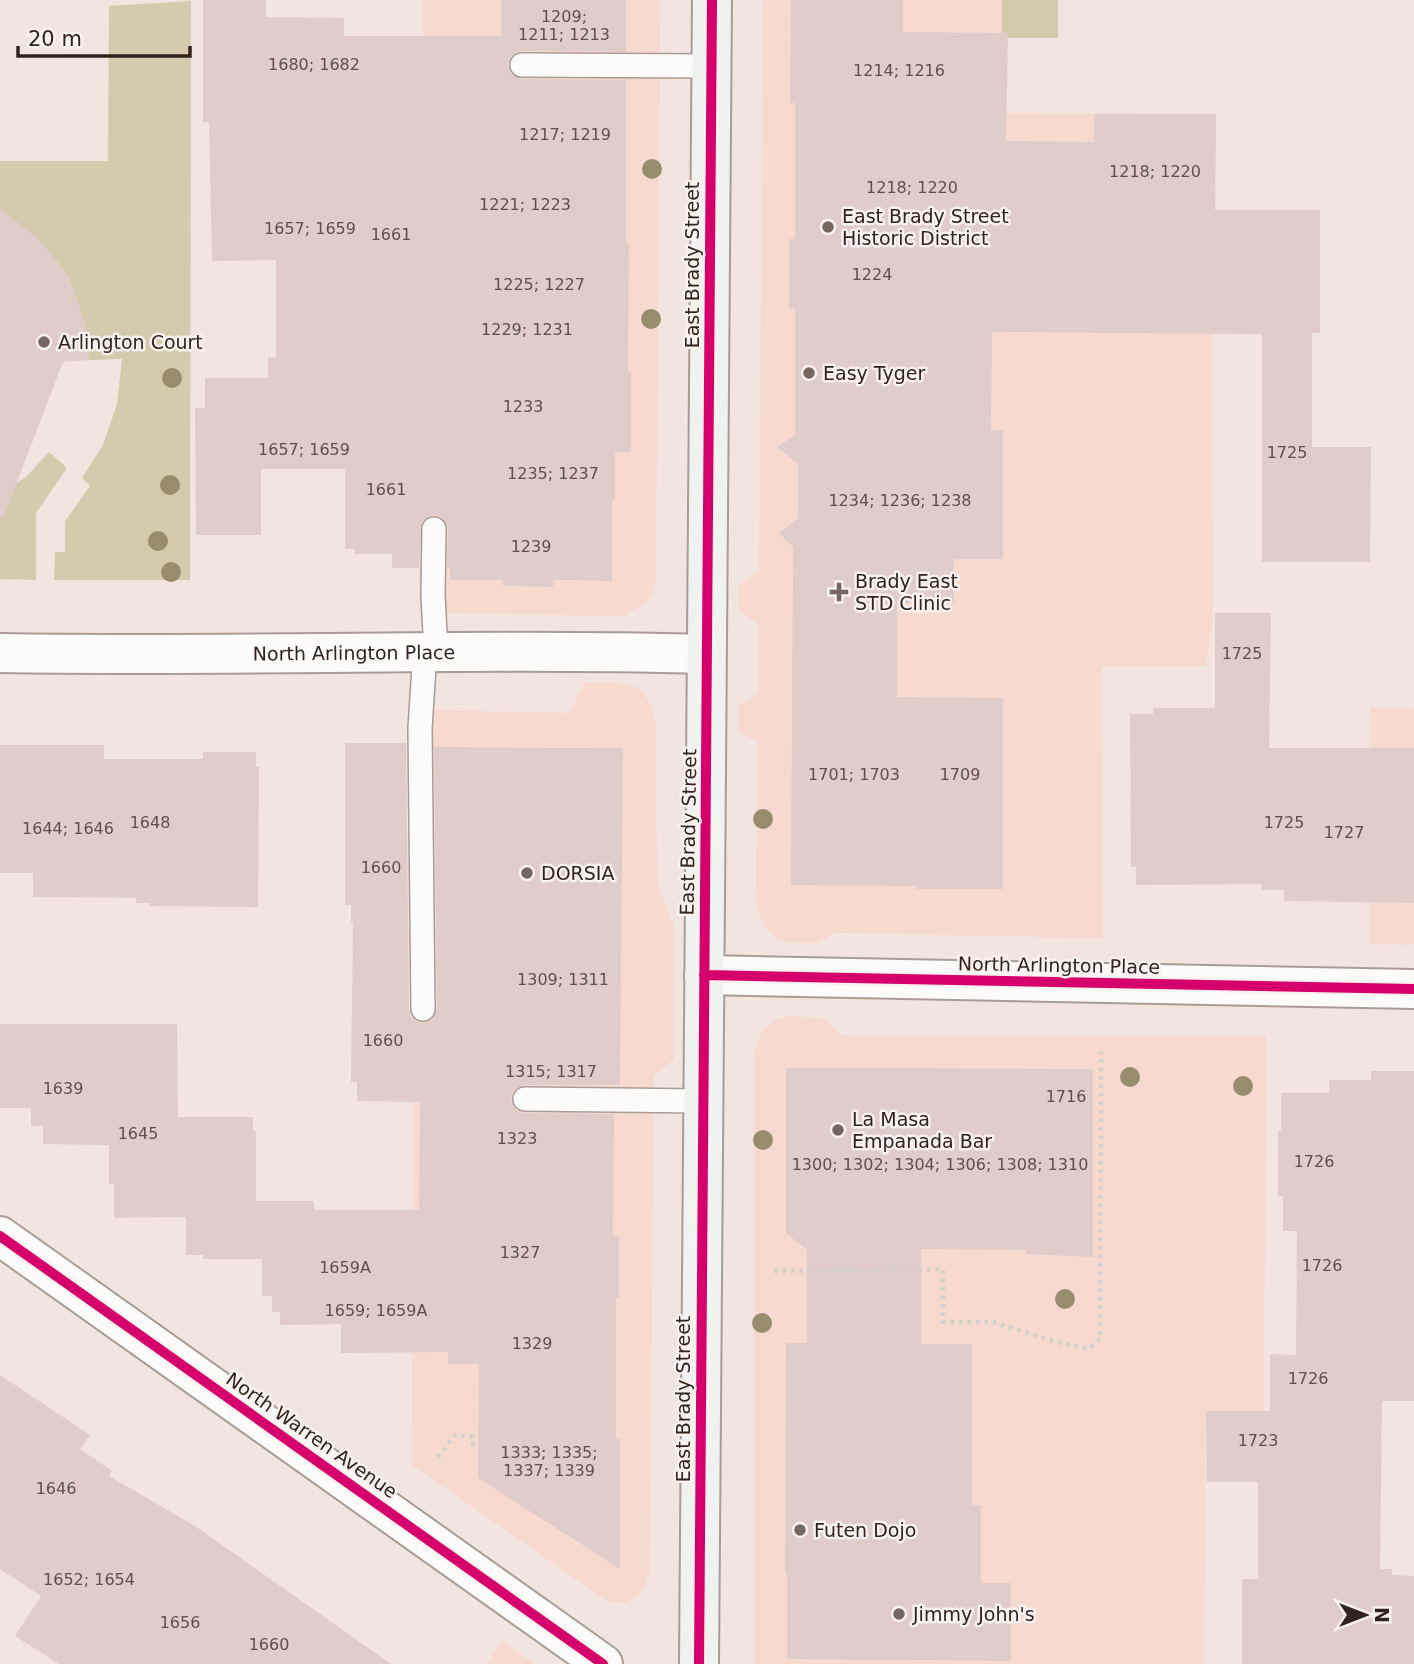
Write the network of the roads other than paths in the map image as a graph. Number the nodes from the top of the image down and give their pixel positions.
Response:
1 (712, 0) edge
2 (522, 65) dead end
3 (711, 66) junction
4 (434, 529) dead end
5 (430, 652) junction
6 (0, 653) edge
7 (706, 654) junction
8 (704, 975) junction
9 (1414, 989) edge
10 (423, 1009) dead end
11 (525, 1098) dead end
12 (703, 1101) junction
13 (0, 1236) edge
14 (603, 1664) edge
15 (699, 1664) edge

1 - 3 main road, East Brady Street
2 - 3 lane
3 - 7 main road, East Brady Street
4 - 5 lane
5 - 6 street, North Arlington Place
5 - 7 street, North Arlington Place
5 - 10 lane
7 - 8 main road, East Brady Street
8 - 9 street, North Arlington Place
8 - 12 main road, East Brady Street
11 - 12 lane
12 - 15 main road, East Brady Street
13 - 14 street, North Warren Avenue

